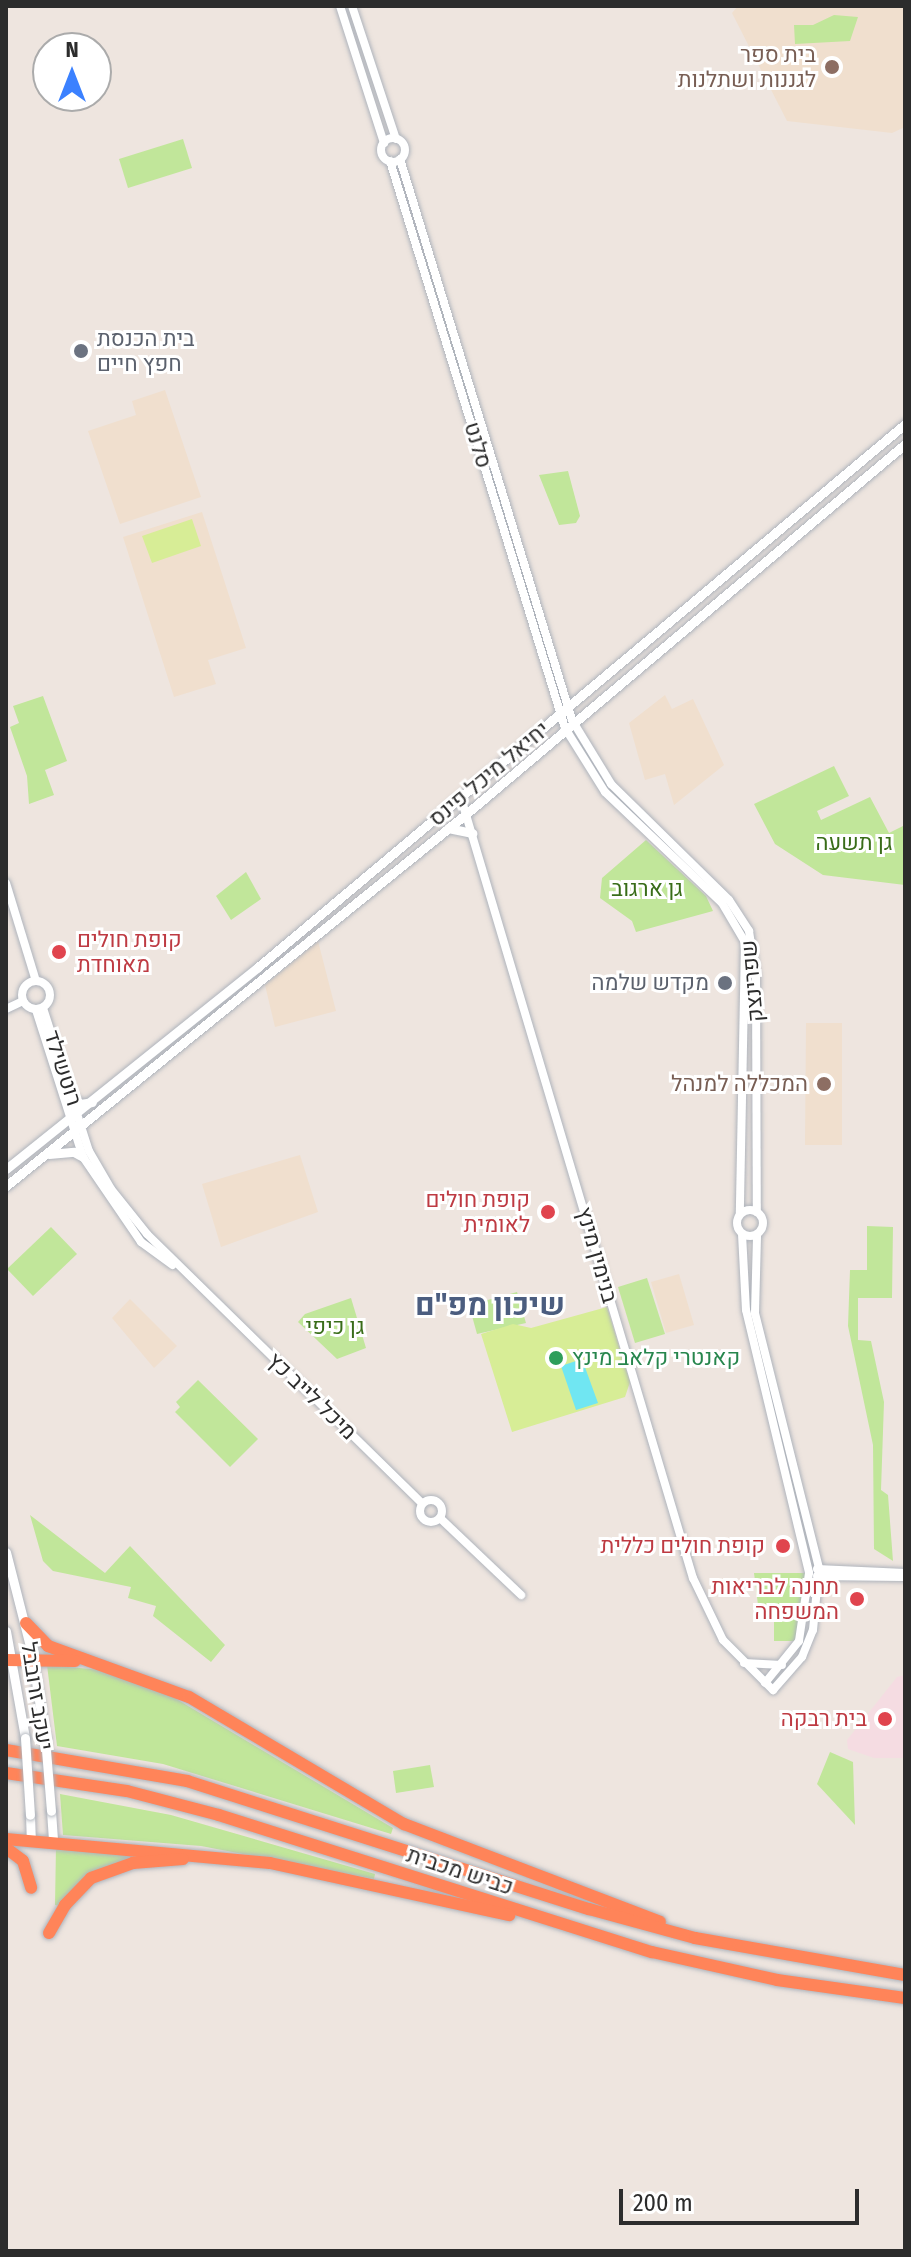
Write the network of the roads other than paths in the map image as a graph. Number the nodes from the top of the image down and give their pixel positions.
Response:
1 (340, 6) edge
2 (352, 6) edge
3 (396, 139) junction
4 (384, 143) junction
5 (400, 159) junction
6 (390, 161) junction
7 (905, 424) edge
8 (905, 444) edge
9 (564, 709) junction
10 (569, 724) junction
11 (550, 740) junction
12 (575, 743) junction
13 (461, 798) junction
14 (466, 814) junction
15 (448, 828) junction
16 (472, 833) junction
17 (6, 883) edge
18 (36, 981) junction
19 (23, 1001) junction
20 (6, 1009) edge
21 (40, 1009) junction
22 (72, 1096) junction
23 (92, 1102) junction
24 (74, 1118) junction
25 (78, 1130) junction
26 (46, 1155) junction
27 (83, 1157) junction
28 (6, 1169) edge
29 (6, 1186) edge
30 (757, 1212) junction
31 (740, 1214) junction
32 (742, 1234) junction
33 (757, 1235) junction
34 (203, 1287) junction
35 (422, 1503) junction
36 (440, 1518) junction
37 (6, 1552) edge
38 (819, 1572) junction
39 (809, 1573) junction
40 (905, 1575) edge
41 (521, 1595) dead end
42 (26, 1623) junction
43 (6, 1631) edge
44 (33, 1659) junction
45 (9, 1660) edge
46 (743, 1663) junction
47 (783, 1665) junction
48 (113, 1668) junction
49 (765, 1683) junction
50 (6, 1750) edge
51 (6, 1773) edge
52 (6, 1839) edge
53 (31, 1840) junction
54 (53, 1842) junction
55 (6, 1848) edge
56 (236, 1858) junction
57 (31, 1888) dead end
58 (49, 1933) dead end
59 (598, 1936) junction
60 (727, 1945) junction
61 (905, 1975) edge
62 (905, 1998) edge

1 - 4 street
2 - 3 street
3 - 4 street
3 - 5 street
4 - 6 street
5 - 6 street
5 - 9 street, סלנט
6 - 9 street, סלנט
7 - 9 main road, יחיאל מיכל פינס
8 - 10 main road, יחיאל מיכל פינס
9 - 10 street, סלנט
9 - 13 main road, יחיאל מיכל פינס
10 - 11 main road, יחיאל מיכל פינס
10 - 12 street, שפרינצק
10 - 30 street, שפרינצק
11 - 12 street
11 - 14 main road, יחיאל מיכל פינס
12 - 31 street, שפרינצק
13 - 14 street, בנימין מינץ
13 - 23 main road, יחיאל מיכל פינס
14 - 15 main road, יחיאל מיכל פינס
14 - 16 street, בנימין מינץ
15 - 16 main road
15 - 25 main road, יחיאל מיכל פינס
16 - 46 street, בנימין מינץ
17 - 18 street
18 - 19 street
18 - 21 street
19 - 20 street
19 - 21 street
21 - 22 street, רוטשילד
21 - 24 street, רוטשילד
22 - 23 main road
22 - 24 street, רוטשילד
23 - 24 main road, יחיאל מיכל פינס
24 - 25 street, מיכל לייב כץ
24 - 28 main road, יחיאל מיכל פינס
25 - 26 main road, יחיאל מיכל פינס
25 - 27 street, מיכל לייב כץ
25 - 34 street, מיכל לייב כץ
26 - 27 main road
26 - 29 main road, יחיאל מיכל פינס
27 - 34 street, מיכל לייב כץ
30 - 31 street
30 - 33 street
31 - 32 street
32 - 33 street
32 - 39 street
33 - 38 street
34 - 35 street, מיכל לייב כץ
35 - 36 street
35 - 36 street
36 - 41 street
37 - 42 main road, יעקב זרובבל
38 - 39 street
38 - 40 street
38 - 49 street, בנימין מינץ
39 - 47 street
42 - 44 main road, יעקב זרובבל
42 - 48 highway
43 - 45 main road, יעקב זרובבל
44 - 45 highway
44 - 48 highway
44 - 54 main road, יעקב זרובבל, bridge
45 - 53 main road, יעקב זרובבל, bridge
46 - 47 street
46 - 49 street, בנימין מינץ
47 - 49 street
48 - 60 highway
50 - 60 highway, כביש מכבית
51 - 59 highway, כביש מכבית
52 - 53 highway
53 - 54 highway
54 - 56 highway
55 - 57 highway
56 - 58 highway
56 - 59 highway
59 - 62 highway, כביש מכבית
60 - 61 highway, כביש מכבית

